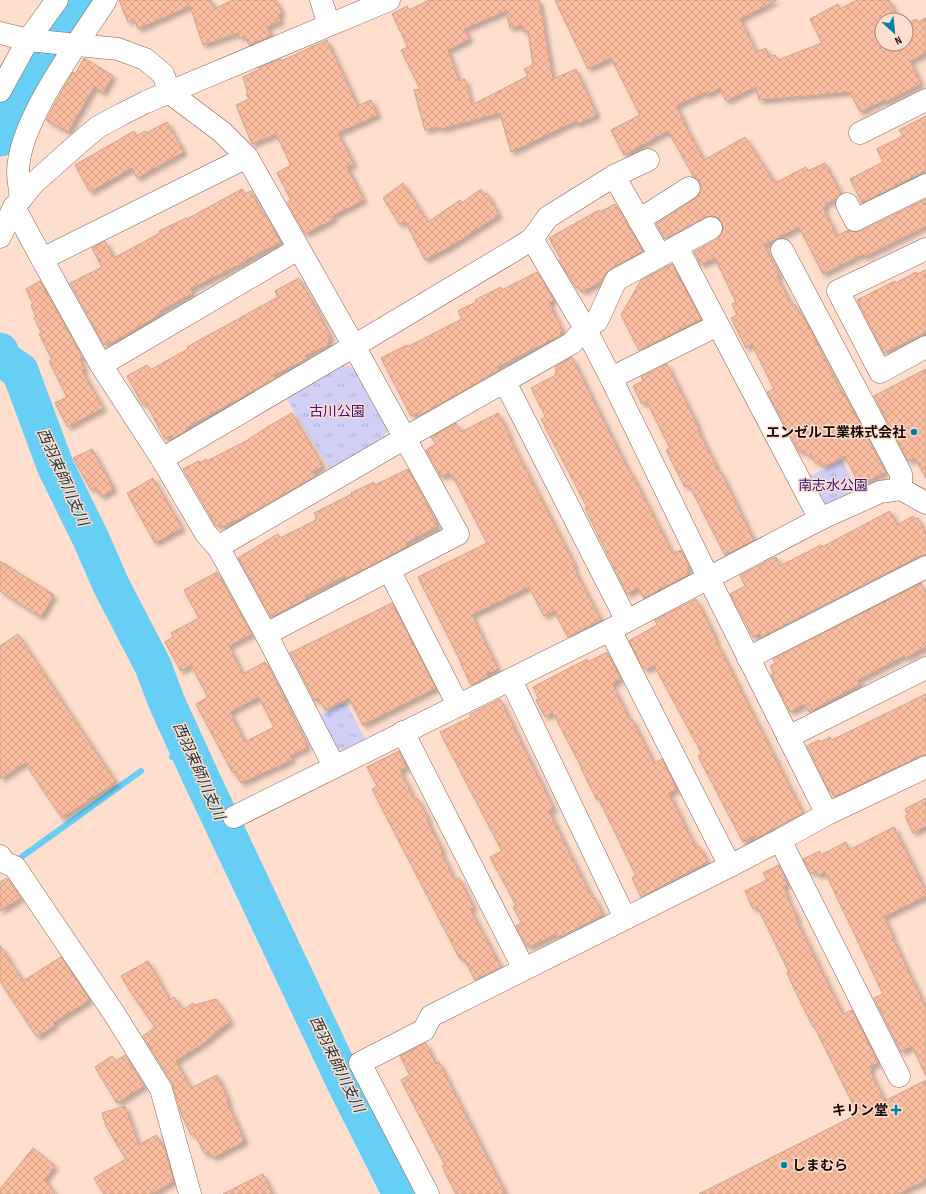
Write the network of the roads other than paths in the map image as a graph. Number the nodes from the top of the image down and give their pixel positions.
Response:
1 (40, 0) edge
2 (58, 0) edge
3 (106, 0) edge
4 (321, 0) edge
5 (388, 0) edge
6 (329, 25) junction
7 (0, 33) edge
8 (31, 40) junction
9 (75, 45) junction
10 (0, 91) edge
11 (170, 93) junction
12 (926, 100) edge
13 (860, 133) dead end
14 (247, 157) junction
15 (648, 160) dead end
16 (614, 176) junction
17 (926, 184) edge
18 (689, 188) dead end
19 (18, 203) junction
20 (847, 204) dead end
21 (639, 220) junction
22 (711, 228) dead end
23 (2, 233) edge
24 (532, 239) junction
25 (298, 249) junction
26 (926, 249) edge
27 (782, 250) dead end
28 (668, 251) junction
29 (42, 259) junction
30 (838, 291) junction
31 (812, 305) junction
32 (718, 325) junction
33 (586, 328) junction
34 (354, 346) junction
35 (926, 347) edge
36 (101, 365) junction
37 (611, 378) junction
38 (505, 382) junction
39 (405, 438) junction
40 (162, 459) junction
41 (902, 489) junction
42 (926, 503) edge
43 (820, 519) junction
44 (218, 547) junction
45 (926, 567) edge
46 (389, 570) junction
47 (708, 578) junction
48 (618, 626) junction
49 (266, 634) junction
50 (748, 658) junction
51 (926, 668) edge
52 (510, 680) junction
53 (458, 705) junction
54 (403, 732) junction
55 (788, 736) junction
56 (334, 766) junction
57 (926, 767) edge
58 (827, 814) junction
59 (234, 817) dead end
60 (780, 840) junction
61 (1, 861) edge
62 (730, 866) junction
63 (625, 918) junction
64 (524, 969) junction
65 (899, 1076) dead end
66 (190, 1194) edge
67 (428, 1194) edge

1 - 8 street
2 - 8 street
3 - 9 street
4 - 6 street
5 - 6 street
6 - 11 street
7 - 8 street
8 - 9 street
8 - 10 street
9 - 11 street
9 - 19 street
11 - 14 street
11 - 19 street
12 - 13 street
14 - 25 street
14 - 29 street
15 - 16 street
16 - 21 street
16 - 24 street
17 - 20 street
18 - 21 street
19 - 23 street
19 - 29 street
21 - 28 street
22 - 28 street
24 - 33 street
24 - 34 street
25 - 34 street
25 - 36 street
26 - 30 street
27 - 31 street
28 - 32 street
28 - 33 street
29 - 36 street
30 - 31 street
30 - 35 street
31 - 41 street
32 - 37 street
32 - 43 street
33 - 37 street
33 - 38 street
34 - 39 street
34 - 40 street
36 - 40 street
37 - 47 street
38 - 39 street
38 - 48 street
39 - 44 street
39 - 46 street
40 - 44 street
41 - 42 street
41 - 43 street
43 - 47 street
44 - 49 street
45 - 50 street
46 - 49 street
46 - 53 street
47 - 48 street
47 - 50 street
48 - 52 street
48 - 62 street
49 - 56 street
50 - 55 street
51 - 55 street
52 - 53 street
52 - 63 street
53 - 54 street
54 - 56 street
54 - 64 street
55 - 58 street
56 - 59 street
57 - 58 street
58 - 60 street
60 - 62 street
60 - 65 street
61 - 66 street
62 - 63 street
63 - 64 street
64 - 67 street

